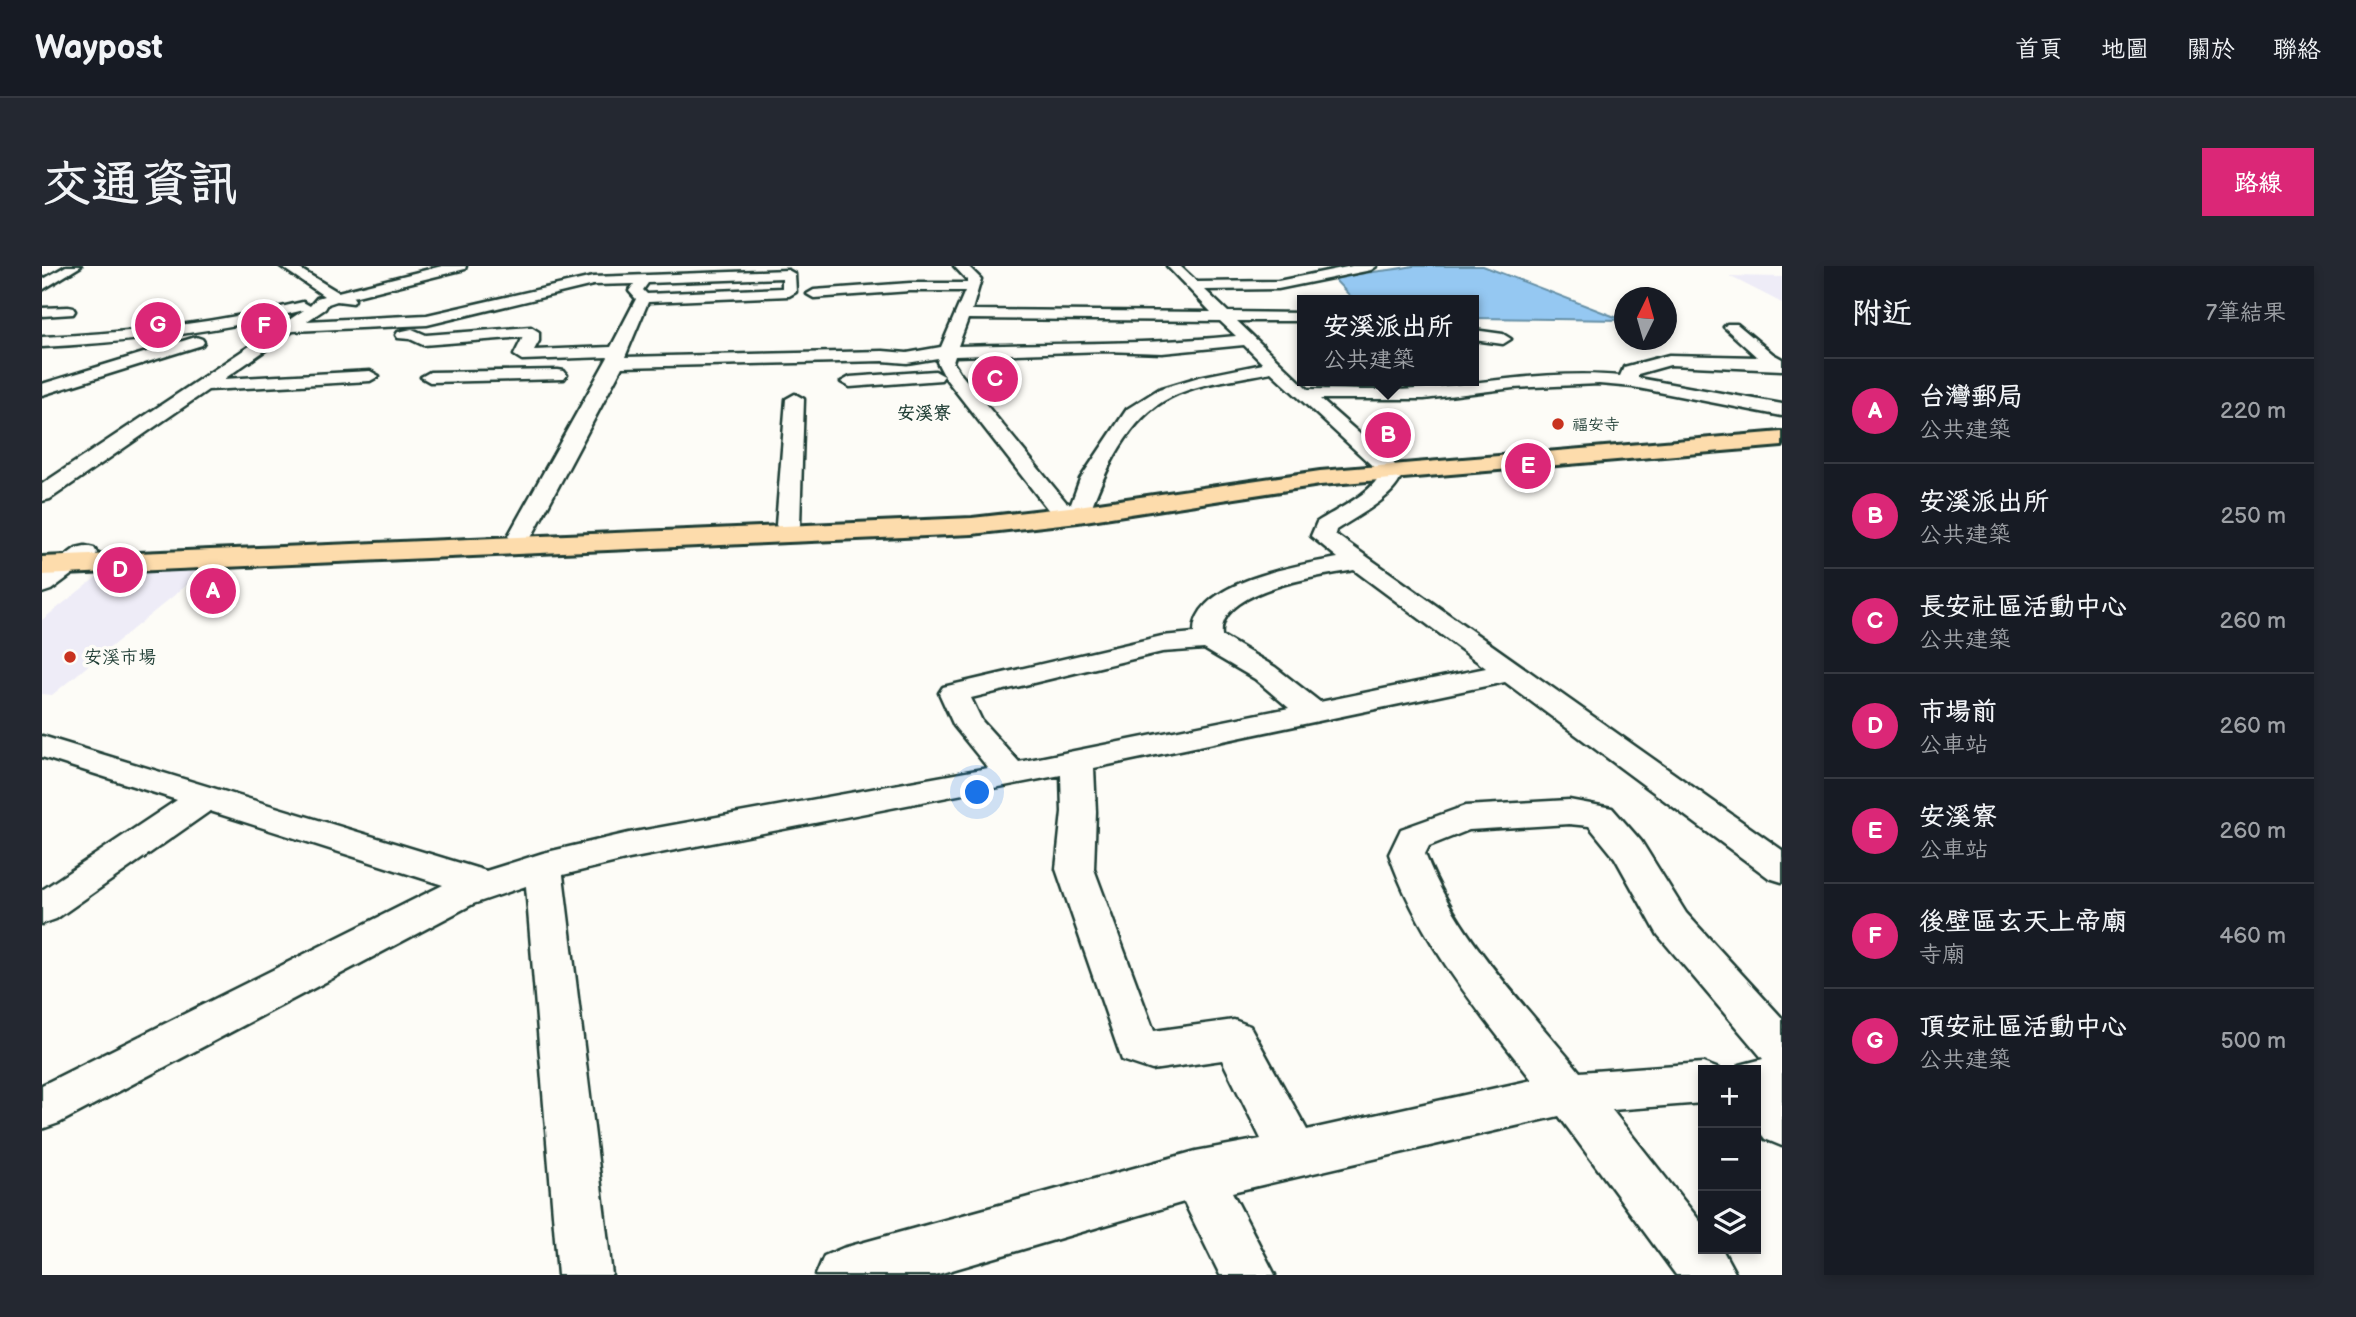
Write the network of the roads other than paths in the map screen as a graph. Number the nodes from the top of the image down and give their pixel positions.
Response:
1 (75, 266) edge
2 (286, 266) edge
3 (460, 266) edge
4 (609, 266) edge
5 (960, 266) edge
6 (1173, 266) edge
7 (1371, 266) edge
8 (880, 274) dead end
9 (645, 281) edge
10 (42, 286) edge
11 (1195, 286) junction
12 (973, 287) junction
13 (791, 293) junction
14 (814, 294) dead end
15 (328, 299) junction
16 (367, 304) dead end
17 (388, 307) dead end
18 (68, 311) dead end
19 (42, 312) edge
20 (760, 313) dead end
21 (962, 314) junction
22 (1297, 317) edge
23 (1224, 318) junction
24 (257, 319) junction
25 (288, 327) junction
26 (1732, 327) dead end
27 (1479, 336) edge
28 (1503, 339) dead end
29 (1249, 340) junction
30 (42, 342) edge
31 (262, 344) junction
32 (947, 351) junction
33 (614, 363) junction
34 (1780, 364) edge
35 (1276, 366) junction
36 (1483, 370) dead end
37 (952, 375) junction
38 (370, 376) dead end
39 (430, 377) dead end
40 (850, 382) dead end
41 (1628, 382) junction
42 (1513, 383) junction
43 (200, 385) junction
44 (42, 390) edge
45 (1303, 394) junction
46 (796, 399) dead end
47 (1782, 410) edge
48 (1782, 430) edge
49 (1782, 439) edge
50 (1386, 467) junction
51 (42, 494) edge
52 (1073, 508) junction
53 (788, 525) junction
54 (520, 536) junction
55 (42, 556) edge
56 (78, 559) junction
57 (1357, 562) junction
58 (42, 566) edge
59 (42, 585) edge
60 (1209, 640) junction
61 (1511, 672) junction
62 (1315, 713) junction
63 (42, 746) edge
64 (1077, 761) junction
65 (1012, 774) junction
66 (204, 798) junction
67 (543, 866) junction
68 (1782, 869) edge
69 (486, 886) junction
70 (42, 909) edge
71 (1782, 1049) edge
72 (1782, 1078) edge
73 (1761, 1079) edge
74 (1698, 1083) edge
75 (1569, 1093) junction
76 (1761, 1098) edge
77 (42, 1108) edge
78 (1782, 1124) edge
79 (1295, 1156) junction
80 (1196, 1175) junction
81 (585, 1275) edge
82 (843, 1275) edge
83 (1248, 1275) edge
84 (1709, 1275) edge

1 - 10 street
2 - 15 street
3 - 15 street
4 - 17 street
5 - 12 street
6 - 11 street
7 - 11 street
8 - 13 street
9 - 13 street
9 - 13 street
9 - 25 street
9 - 33 street
11 - 23 street
12 - 14 street
12 - 21 street
13 - 20 street
15 - 16 street
15 - 24 street
15 - 25 street
18 - 19 street
21 - 23 street
21 - 32 street
22 - 23 street
23 - 29 street
24 - 30 street
24 - 44 street
25 - 31 street
26 - 34 street
27 - 28 street
29 - 32 street
29 - 35 street
31 - 33 street
31 - 43 street
32 - 33 street
32 - 37 street
33 - 39 street
33 - 54 street
34 - 41 street
35 - 45 street
35 - 52 street
36 - 42 street
37 - 40 street
37 - 52 street
38 - 43 street
41 - 42 street
41 - 47 street
42 - 45 street
43 - 51 street
45 - 50 street
46 - 53 street
48 - 50 main road
49 - 50 main road
50 - 52 main road
50 - 57 street
52 - 53 main road
52 - 56 main road
53 - 54 main road
54 - 56 main road
55 - 56 main road
56 - 58 main road
56 - 59 street
57 - 60 street
57 - 61 street
60 - 62 street
60 - 65 street
61 - 62 street
61 - 68 street
62 - 64 street
63 - 66 street
64 - 65 street
64 - 79 street
65 - 67 street
66 - 69 street
66 - 70 street
67 - 69 street
67 - 81 street
69 - 77 street
71 - 75 street
72 - 73 street
74 - 75 street
75 - 79 street
75 - 84 street
76 - 78 street
79 - 80 street
80 - 82 street
80 - 83 street

